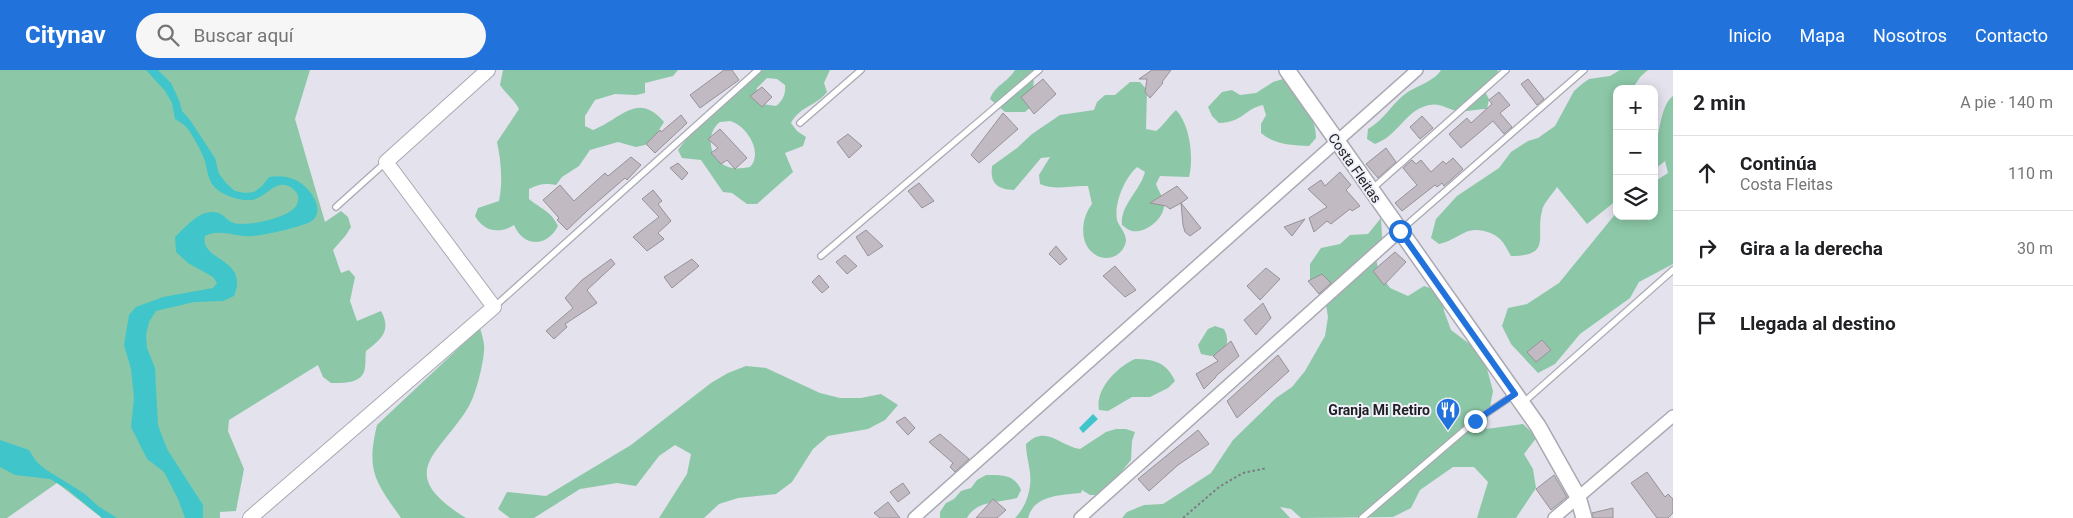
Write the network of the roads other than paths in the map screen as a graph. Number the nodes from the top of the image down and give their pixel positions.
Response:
1 (488, 70) edge
2 (758, 70) edge
3 (861, 70) edge
4 (1039, 70) edge
5 (1287, 70) edge
6 (1417, 70) edge
7 (1506, 70) edge
8 (1584, 70) edge
9 (800, 123) dead end
10 (1336, 141) junction
11 (386, 162) junction
12 (1371, 190) junction
13 (336, 207) dead end
14 (1400, 231) junction
15 (820, 256) dead end
16 (1673, 270) edge
17 (494, 307) junction
18 (1519, 399) junction
19 (1673, 416) edge
20 (1578, 497) junction
21 (250, 518) edge
22 (914, 518) edge
23 (1080, 518) edge
24 (1362, 518) edge
25 (1554, 518) edge
26 (1584, 518) edge

1 - 11 street
2 - 17 lane
3 - 9 lane
4 - 15 lane
5 - 10 main road, Costa Fleitas
6 - 10 street
7 - 12 lane
8 - 14 lane
10 - 12 main road, Costa Fleitas
10 - 22 street
11 - 13 lane
11 - 17 street
12 - 14 main road, Costa Fleitas
14 - 18 main road, Costa Fleitas
14 - 23 street
16 - 18 lane
17 - 21 street
18 - 20 main road, Costa Fleitas
18 - 24 lane
19 - 20 street
20 - 25 street
20 - 26 main road, Costa Fleitas

